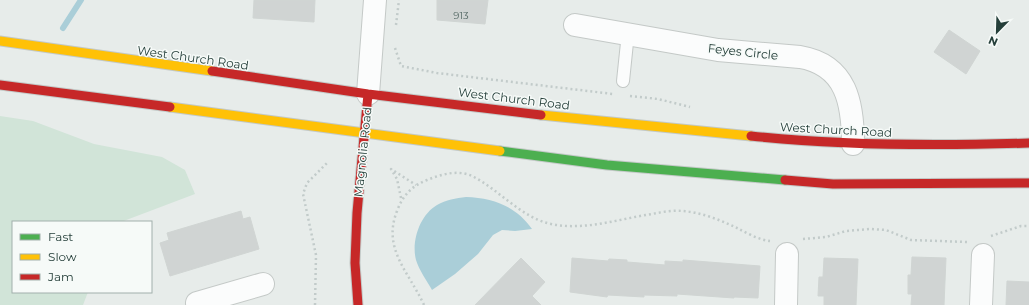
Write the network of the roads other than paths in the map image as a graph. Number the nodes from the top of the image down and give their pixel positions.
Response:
1 (375, 0) edge
2 (575, 24) dead end
3 (628, 33) junction
4 (0, 41) edge
5 (622, 81) dead end
6 (0, 84) edge
7 (368, 94) junction
8 (365, 131) junction
9 (1029, 143) edge
10 (853, 144) junction
11 (1029, 183) edge
12 (980, 244) road end
13 (787, 245) road end
14 (263, 284) dead end
15 (198, 305) edge
16 (358, 305) edge
17 (786, 305) edge
18 (981, 305) edge

1 - 7 street, Magnolia Road
2 - 3 street, Feyes Circle
3 - 5 lane
3 - 10 street, Feyes Circle
4 - 7 main road, West Church Road
6 - 8 main road
7 - 8 main road, Magnolia Road
7 - 10 main road, West Church Road
8 - 11 main road
8 - 16 main road, Magnolia Road
9 - 10 main road, West Church Road
12 - 18 street
13 - 17 street
14 - 15 street

